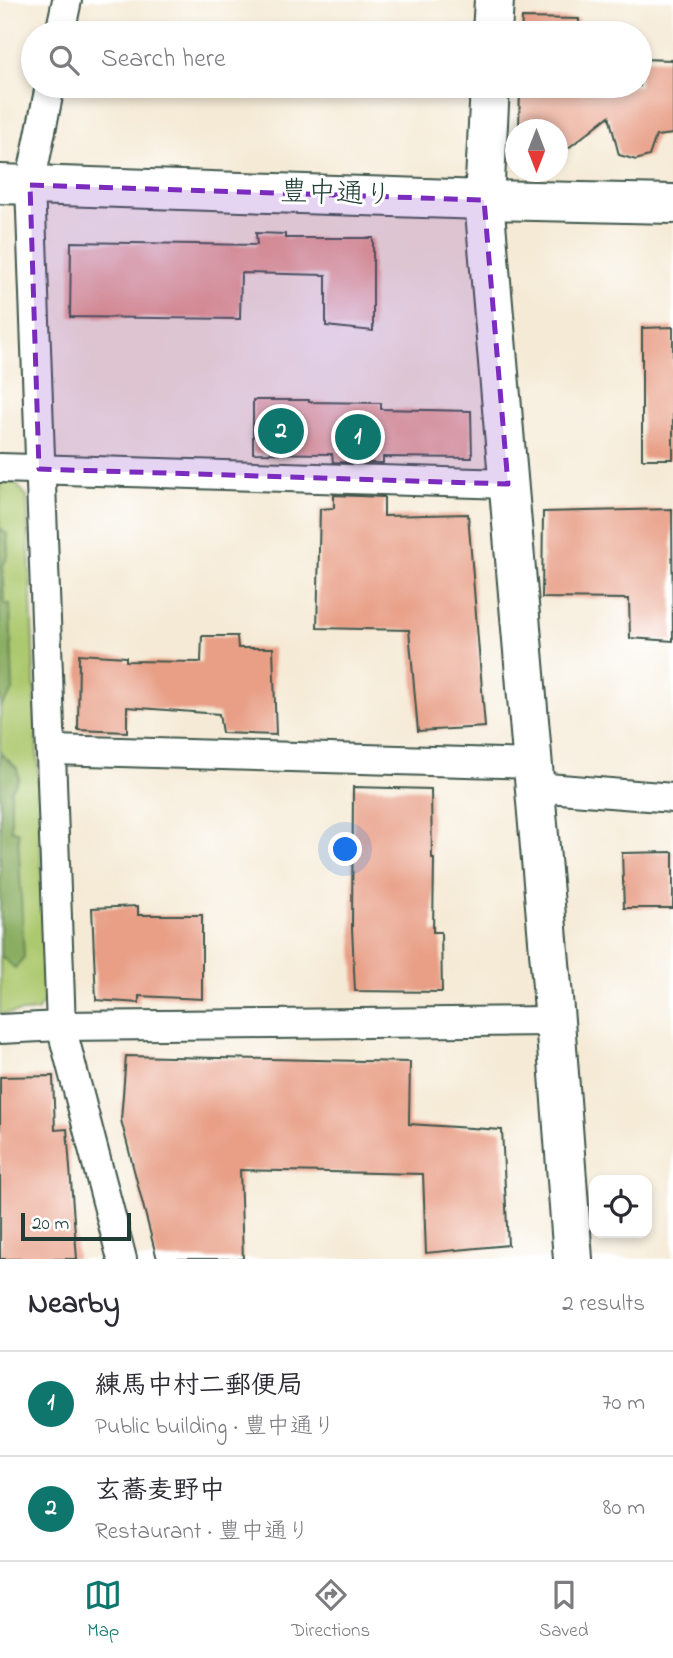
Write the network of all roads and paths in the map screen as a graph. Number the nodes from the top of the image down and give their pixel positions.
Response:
1 (66, 0) edge
2 (494, 0) edge
3 (62, 21) edge
4 (493, 21) edge
5 (46, 98) edge
6 (489, 98) edge
7 (15, 184) edge
8 (484, 200) junction
9 (673, 204) edge
10 (0, 468) edge
11 (39, 469) junction
12 (508, 484) junction
13 (53, 750) junction
14 (534, 775) junction
15 (673, 798) edge
16 (555, 1021) junction
17 (61, 1026) junction
18 (0, 1029) edge
19 (122, 1259) edge
20 (573, 1259) edge

1 - 3 street
2 - 4 street
5 - 7 street
6 - 8 street
7 - 8 street, 豊中通り
7 - 11 street
8 - 9 street, 豊中通り
8 - 12 street
10 - 11 street
11 - 12 street
11 - 13 street
12 - 14 street
13 - 14 street
13 - 17 street
14 - 15 street
14 - 16 street
16 - 17 street
16 - 20 street
17 - 18 street
17 - 19 street

